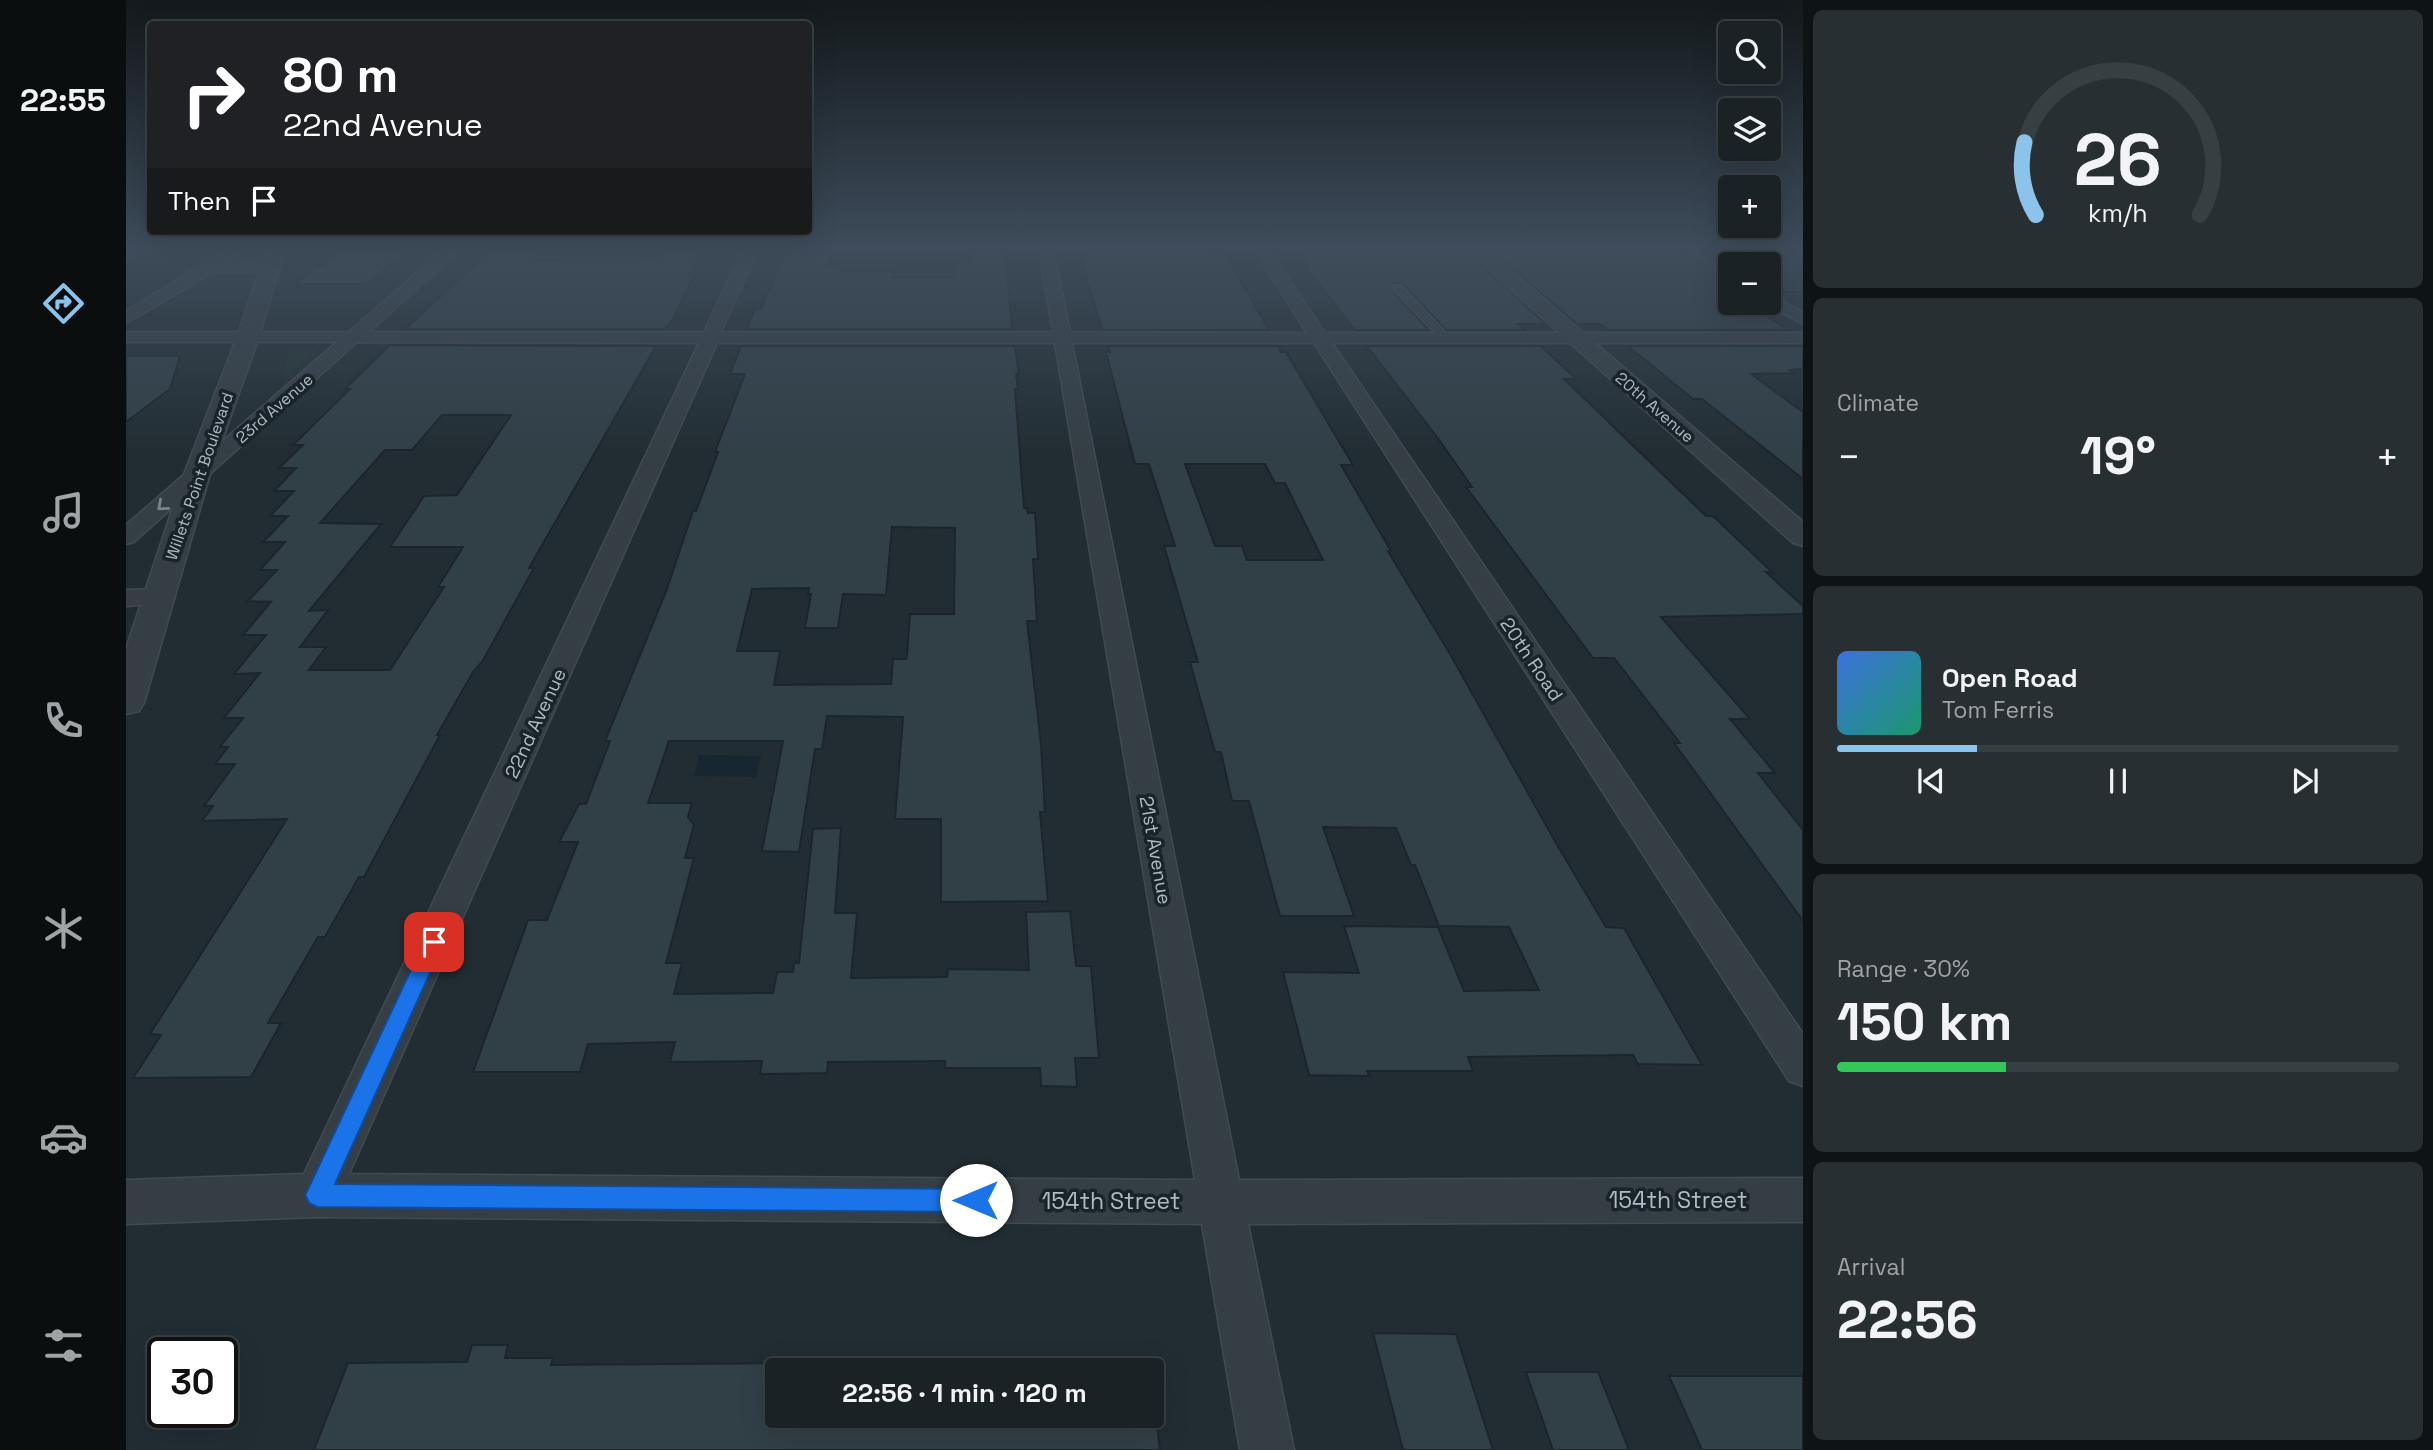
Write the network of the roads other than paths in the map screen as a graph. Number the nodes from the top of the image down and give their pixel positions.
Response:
1 (254, 317) edge
2 (377, 317) edge
3 (721, 317) edge
4 (1059, 317) edge
5 (1305, 317) edge
6 (1425, 317) edge
7 (1553, 317) edge
8 (126, 337) edge
9 (248, 337) junction
10 (354, 337) junction
11 (711, 338) junction
12 (1577, 338) junction
13 (1803, 338) edge
14 (1063, 339) junction
15 (1320, 339) junction
16 (1446, 339) junction
17 (197, 474) junction
18 (126, 537) edge
19 (1803, 537) edge
20 (159, 597) junction
21 (126, 598) edge
22 (126, 703) edge
23 (1803, 1068) edge
24 (317, 1195) junction
25 (1803, 1200) edge
26 (126, 1202) edge
27 (1221, 1202) junction
28 (1267, 1450) edge

1 - 9 street, Willets Point Boulevard
2 - 10 street, 23rd Avenue
3 - 11 street, 22nd Avenue
4 - 14 street, 21st Avenue
5 - 15 street, 20th Road
6 - 16 lane
7 - 12 street, 20th Avenue
8 - 9 street
9 - 10 street
9 - 17 street, Willets Point Boulevard
10 - 11 street
10 - 17 street, 23rd Avenue
11 - 14 street
11 - 24 street, 22nd Avenue
12 - 13 street
12 - 16 street
12 - 19 street, 20th Avenue
14 - 15 street
14 - 27 street, 21st Avenue
15 - 16 street
15 - 23 street, 20th Road
17 -> 18 street, 23rd Avenue
17 - 20 street, Willets Point Boulevard
20 - 21 street
20 - 22 street, Willets Point Boulevard
24 - 26 street, 154th Street
24 - 27 street, 154th Street
25 - 27 street, 154th Street
27 - 28 street, 21st Avenue

